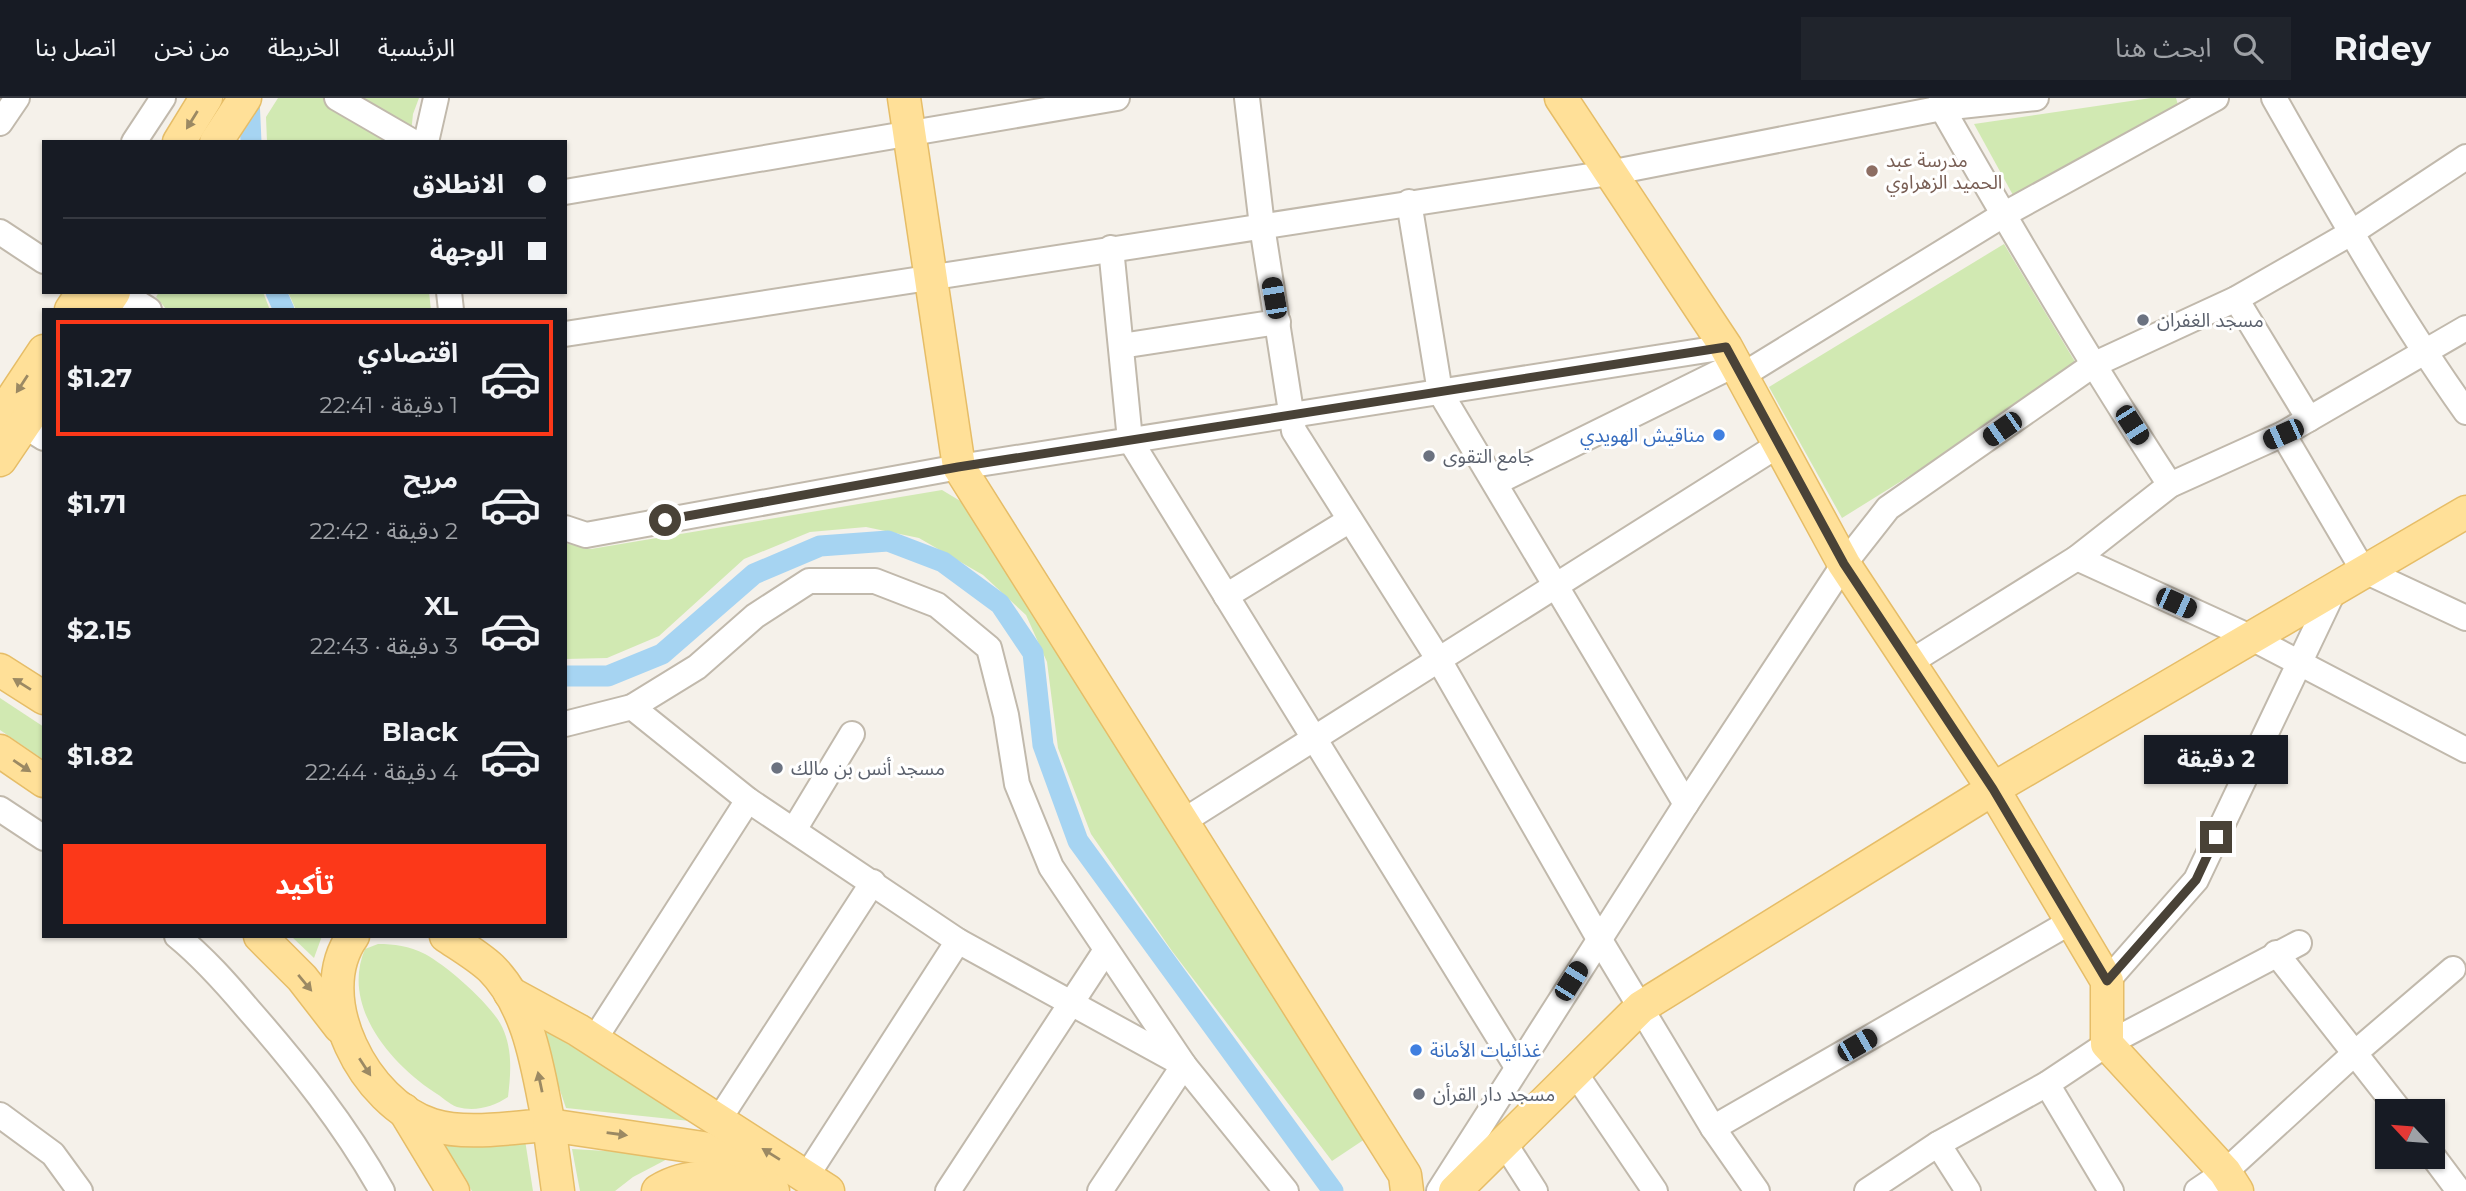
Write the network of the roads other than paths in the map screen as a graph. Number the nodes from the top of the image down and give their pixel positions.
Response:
1 (17, 98) edge
2 (163, 98) edge
3 (206, 98) edge
4 (245, 98) edge
5 (337, 98) edge
6 (436, 98) edge
7 (904, 98) edge
8 (1117, 98) edge
9 (1247, 98) edge
10 (1561, 98) edge
11 (2036, 98) edge
12 (2216, 98) edge
13 (2274, 98) edge
14 (1941, 103) edge
15 (0, 123) edge
16 (907, 131) junction
17 (220, 137) edge
18 (135, 140) edge
19 (179, 140) edge
20 (410, 140) edge
21 (426, 140) edge
22 (2466, 157) edge
23 (1609, 173) junction
24 (567, 192) edge
25 (1409, 202) junction
26 (2003, 215) junction
27 (1262, 226) junction
28 (0, 232) edge
29 (2351, 233) junction
30 (1111, 248) junction
31 (42, 260) edge
32 (932, 275) junction
33 (123, 294) edge
34 (2236, 299) junction
35 (146, 308) edge
36 (1278, 321) junction
37 (2466, 328) edge
38 (567, 334) edge
39 (1121, 346) junction
40 (2424, 353) junction
41 (42, 358) edge
42 (1735, 362) junction
43 (2093, 365) junction
44 (1440, 392) junction
45 (42, 398) edge
46 (2466, 412) edge
47 (1294, 415) junction
48 (2309, 419) junction
49 (22, 427) edge
50 (2283, 434) junction
51 (1130, 440) junction
52 (1780, 444) junction
53 (0, 460) edge
54 (958, 467) junction
55 (1495, 483) junction
56 (2170, 485) junction
57 (2466, 512) edge
58 (1350, 520) junction
59 (567, 529) edge
60 (2077, 558) junction
61 (1844, 564) junction
62 (2363, 570) junction
63 (1558, 585) junction
64 (2336, 586) junction
65 (1226, 596) junction
66 (2466, 618) edge
67 (2250, 637) junction
68 (1439, 660) junction
69 (1909, 663) junction
70 (2299, 663) junction
71 (0, 670) edge
72 (42, 697) edge
73 (632, 707) junction
74 (567, 723) edge
75 (852, 734) dead end
76 (1313, 737) junction
77 (2466, 750) edge
78 (0, 751) edge
79 (42, 780) edge
80 (1993, 789) junction
81 (748, 800) junction
82 (1686, 804) junction
83 (0, 808) edge
84 (1182, 822) junction
85 (794, 830) junction
86 (42, 837) edge
87 (873, 882) junction
88 (2071, 921) junction
89 (1598, 937) junction
90 (180, 938) edge
91 (262, 938) edge
92 (353, 938) edge
93 (449, 938) edge
94 (958, 941) junction
95 (2299, 943) dead end
96 (1106, 950) junction
97 (2276, 953) junction
98 (2453, 969) dead end
99 (2107, 981) junction
100 (510, 993) junction
101 (1070, 1004) junction
102 (1641, 1007) junction
103 (345, 1033) junction
104 (594, 1040) junction
105 (2107, 1044) junction
106 (2356, 1052) junction
107 (1184, 1065) junction
108 (1517, 1067) junction
109 (1575, 1073) junction
110 (2047, 1084) junction
111 (2391, 1099) edge
112 (404, 1110) junction
113 (0, 1115) edge
114 (718, 1121) junction
115 (549, 1125) junction
116 (1713, 1128) junction
117 (1503, 1142) junction
118 (1938, 1144) junction
119 (2442, 1169) edge
120 (2231, 1182) edge
121 (817, 1184) edge
122 (2466, 1187) edge
123 (80, 1191) edge
124 (382, 1191) edge
125 (453, 1191) edge
126 (558, 1191) edge
127 (658, 1191) edge
128 (762, 1191) edge
129 (773, 1191) edge
130 (948, 1191) edge
131 (1100, 1191) edge
132 (1286, 1191) edge
133 (1407, 1191) edge
134 (1439, 1191) edge
135 (1455, 1191) edge
136 (1535, 1191) edge
137 (1655, 1191) edge
138 (1757, 1191) edge
139 (1867, 1191) edge
140 (1968, 1191) edge
141 (2111, 1191) edge
142 (2197, 1191) edge
143 (2459, 1191) edge

1 - 15 street
2 - 18 street
3 -> 19 main road
4 - 17 main road
5 - 20 street
6 - 21 street
7 - 16 main road
8 - 16 street
9 - 27 street
10 - 23 main road
11 - 14 street
12 - 26 street
13 - 29 street
14 - 23 street
14 - 26 street
16 - 24 street
16 - 32 main road
22 - 29 street
23 - 25 street
23 - 42 main road
25 - 27 street
25 - 44 street
26 - 42 street
26 - 43 street
27 - 30 street
27 - 36 street
28 - 31 street
29 - 34 street
29 - 40 street
30 - 32 street
30 - 39 street
32 - 38 street
32 - 54 main road
33 - 35 street
34 - 43 street
34 - 48 street
36 - 39 street
36 - 47 street
37 - 40 street
39 - 51 street
40 - 46 street
40 - 48 street
41 -> 49 main road
42 - 44 street
42 - 52 main road
42 - 55 street
43 - 56 street
43 - 61 street
44 - 47 street
44 - 55 street
45 - 49 main road
47 - 51 street
47 - 58 street
48 - 50 street
49 - 53 main road
50 - 56 street
50 - 62 street
51 - 54 street
51 - 65 street
52 - 61 main road
52 - 63 street
54 - 59 street
54 - 84 main road
55 - 63 street
56 - 60 street
57 - 62 main road
58 - 65 street
58 - 68 street
60 - 67 street
60 - 69 street
61 - 69 main road
61 - 82 street
62 - 64 main road
62 - 66 street
63 - 68 street
63 - 82 street
64 - 67 main road
64 - 70 street
65 - 76 street
67 - 70 street
67 - 80 main road
68 - 76 street
68 - 89 street
69 - 80 main road
70 - 77 street
70 - 99 street
72 -> 71 main road
73 - 74 street
73 - 81 street
73 - 96 street
75 - 85 street
76 - 84 street
76 - 108 street
78 -> 79 main road
80 - 88 main road
80 - 102 main road
81 - 85 street
81 - 104 street
82 - 89 street
83 - 86 street
84 - 133 main road
85 - 87 street
87 - 94 street
87 - 114 street
88 - 99 main road
88 - 116 street
89 - 102 street
89 - 108 street
90 - 124 street
91 -> 103 main road
92 - 103 main road
93 - 100 main road
94 - 101 street
94 - 121 street
95 - 97 street
96 - 101 street
96 - 107 street
97 - 105 street
97 - 106 street
98 - 106 street
99 - 105 main road
100 - 104 main road
115 -> 100 main road
101 - 107 street
101 - 130 street
102 - 109 main road
102 - 116 street
103 -> 112 main road
104 - 114 main road
105 - 110 street
105 - 120 main road
106 - 111 street
106 - 120 street
107 - 131 street
107 - 132 street
108 - 134 street
109 - 117 main road
109 - 137 street
110 - 118 street
110 - 141 street
112 - 115 main road
112 - 125 main road
113 - 123 street
121 -> 114 main road
115 - 126 main road
115 -> 129 main road
116 - 138 street
117 - 135 main road
117 - 136 street
118 - 139 street
118 - 140 street
119 - 143 street
120 - 142 street
122 - 143 street
127 - 128 main road

